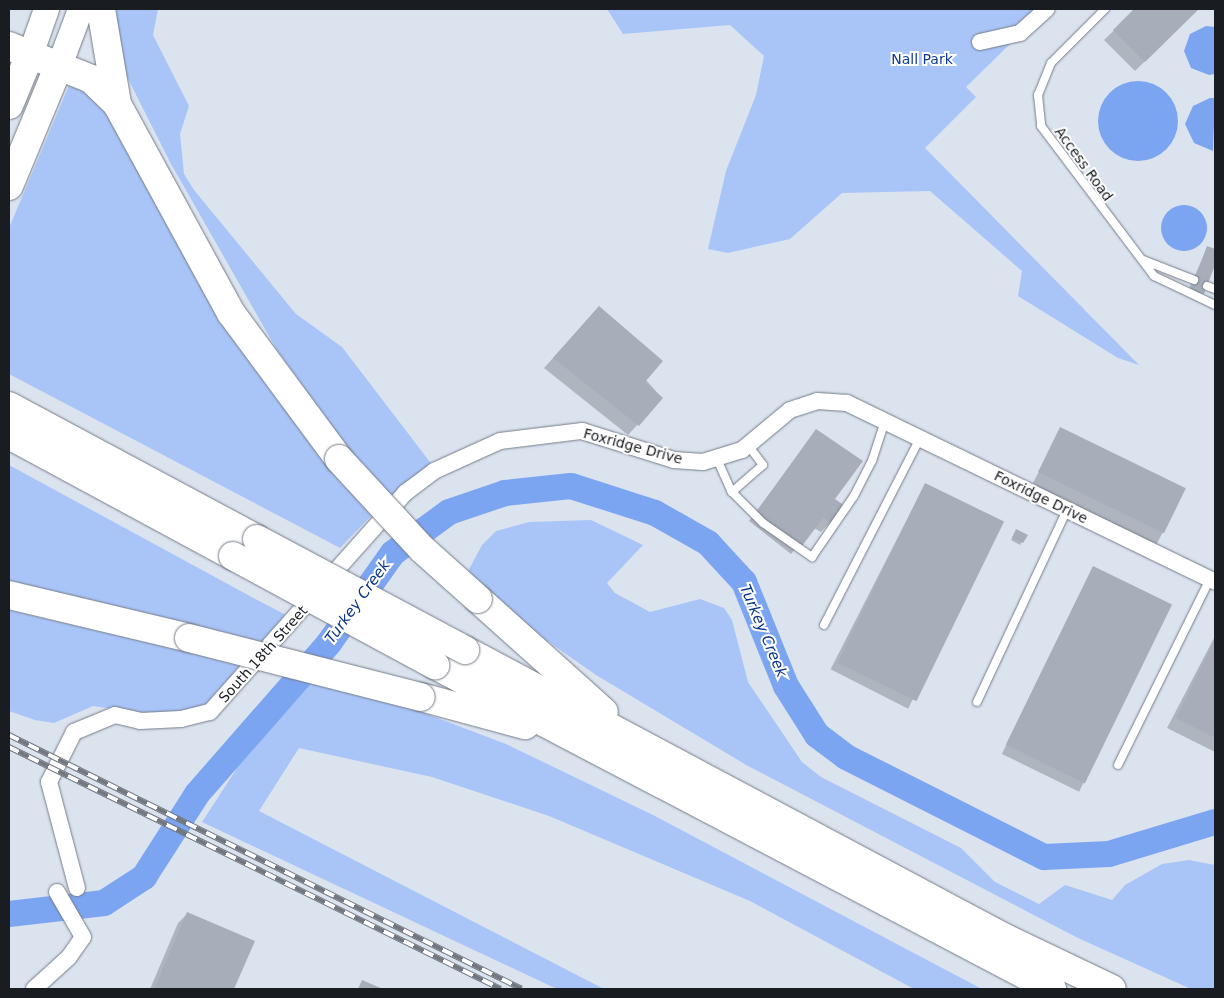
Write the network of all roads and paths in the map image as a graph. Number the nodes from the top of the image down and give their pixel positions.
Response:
1 (46, 9) edge
2 (80, 9) edge
3 (101, 9) edge
4 (1047, 9) edge
5 (1105, 9) edge
6 (980, 42) dead end
7 (19, 52) edge
8 (60, 65) junction
9 (118, 104) junction
10 (9, 105) edge
11 (9, 186) edge
12 (1141, 260) junction
13 (1194, 280) dead end
14 (1215, 305) edge
15 (9, 406) edge
16 (885, 421) junction
17 (9, 435) edge
18 (920, 438) junction
19 (748, 445) junction
20 (717, 460) junction
21 (732, 492) junction
22 (1067, 510) junction
23 (1212, 581) edge
24 (321, 589) joint
25 (9, 595) edge
26 (824, 625) dead end
27 (977, 702) dead end
28 (574, 738) junction
29 (635, 740) junction
30 (1118, 765) dead end
31 (76, 888) dead end
32 (57, 892) dead end
33 (34, 989) edge
34 (1052, 989) edge
35 (1112, 989) edge

1 - 7 main road
2 - 8 main road
3 - 9 highway
4 - 6 street
5 - 12 lane, Access Road
7 - 8 highway
7 - 10 highway
8 - 9 highway
8 - 11 highway
9 - 29 highway, bridge
12 - 13 lane
12 - 14 lane, Access Road
15 - 29 highway, bridge
16 - 18 street, Foxridge Drive
16 - 19 street, Foxridge Drive
16 - 21 lane
17 - 28 highway, bridge
18 - 22 street, Foxridge Drive
18 - 26 lane
19 - 20 street, Foxridge Drive
19 - 21 lane
20 - 21 lane
20 - 24 street, Foxridge Drive
22 - 23 street, Foxridge Drive
22 - 27 lane
23 - 30 lane
24 - 31 street, South 18th Street
25 - 28 highway, bridge
28 - 34 highway
29 - 35 highway
32 - 33 street

